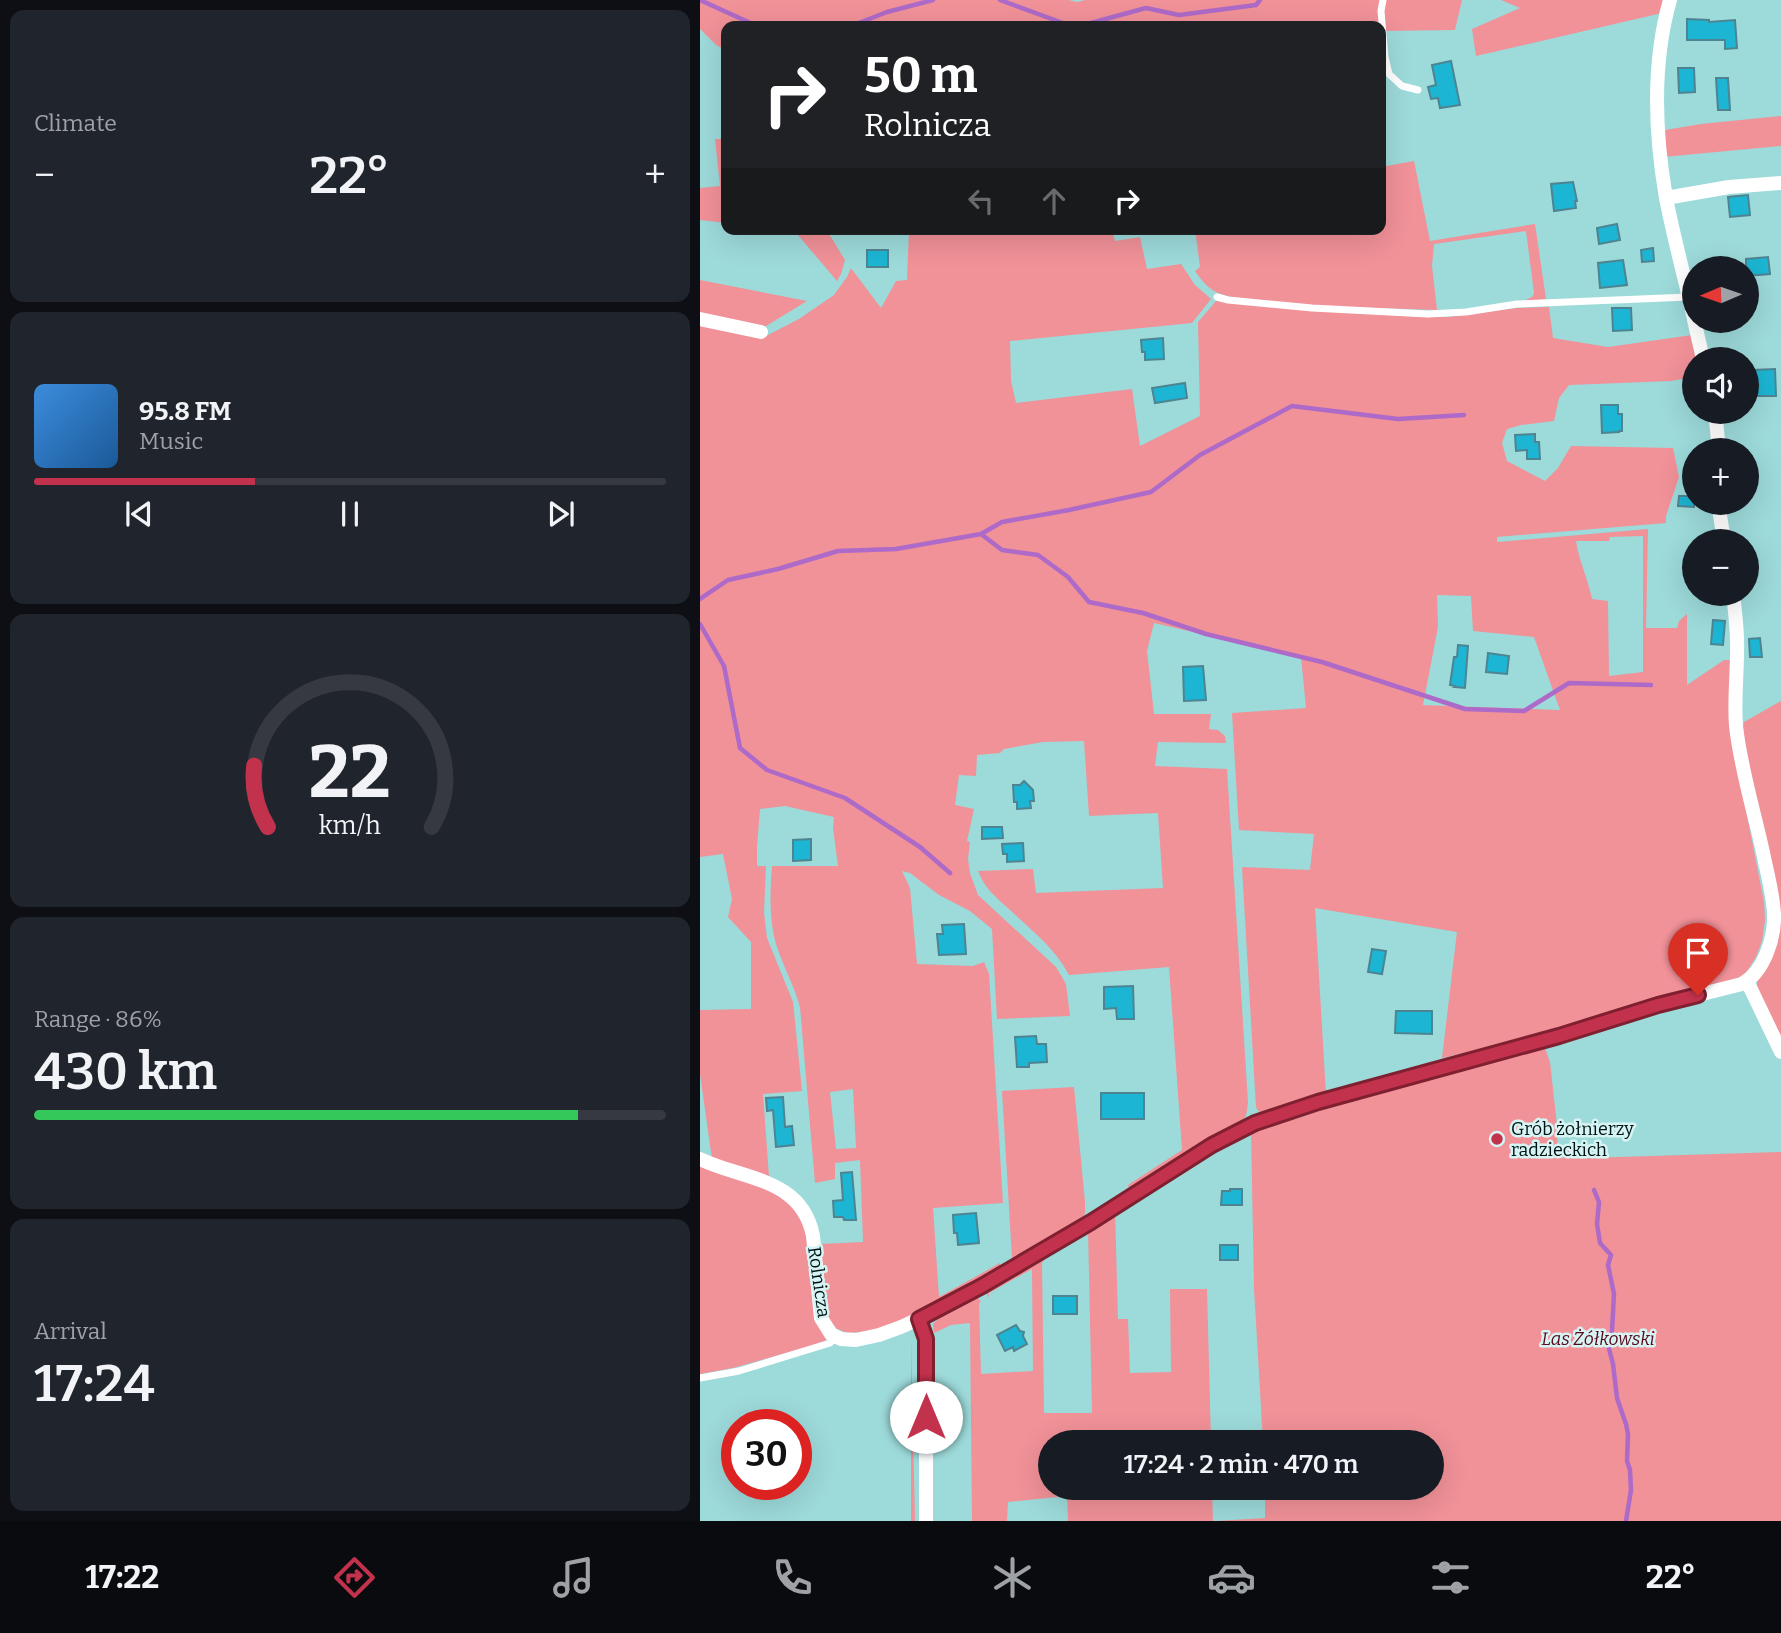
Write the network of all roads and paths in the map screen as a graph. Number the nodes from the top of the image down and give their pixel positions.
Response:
1 (1383, 0) edge
2 (1670, 0) edge
3 (1382, 21) edge
4 (1386, 61) edge
5 (1418, 90) dead end
6 (1781, 183) edge
7 (1666, 198) junction
8 (1682, 267) edge
9 (1217, 297) dead end
10 (1682, 297) edge
11 (700, 319) edge
12 (761, 332) dead end
13 (1734, 606) edge
14 (1747, 981) junction
15 (1781, 1052) edge
16 (700, 1159) edge
17 (919, 1319) junction
18 (836, 1337) junction
19 (700, 1378) edge
20 (926, 1521) edge

1 - 3 lane
2 - 7 street
4 - 5 lane
6 - 7 street
7 - 8 street
9 - 10 lane
11 - 12 street
13 - 14 street
14 - 15 street
14 - 17 street, Rolnicza
16 - 18 street, Rolnicza
17 - 18 street, Rolnicza
17 - 20 street
18 - 19 lane

